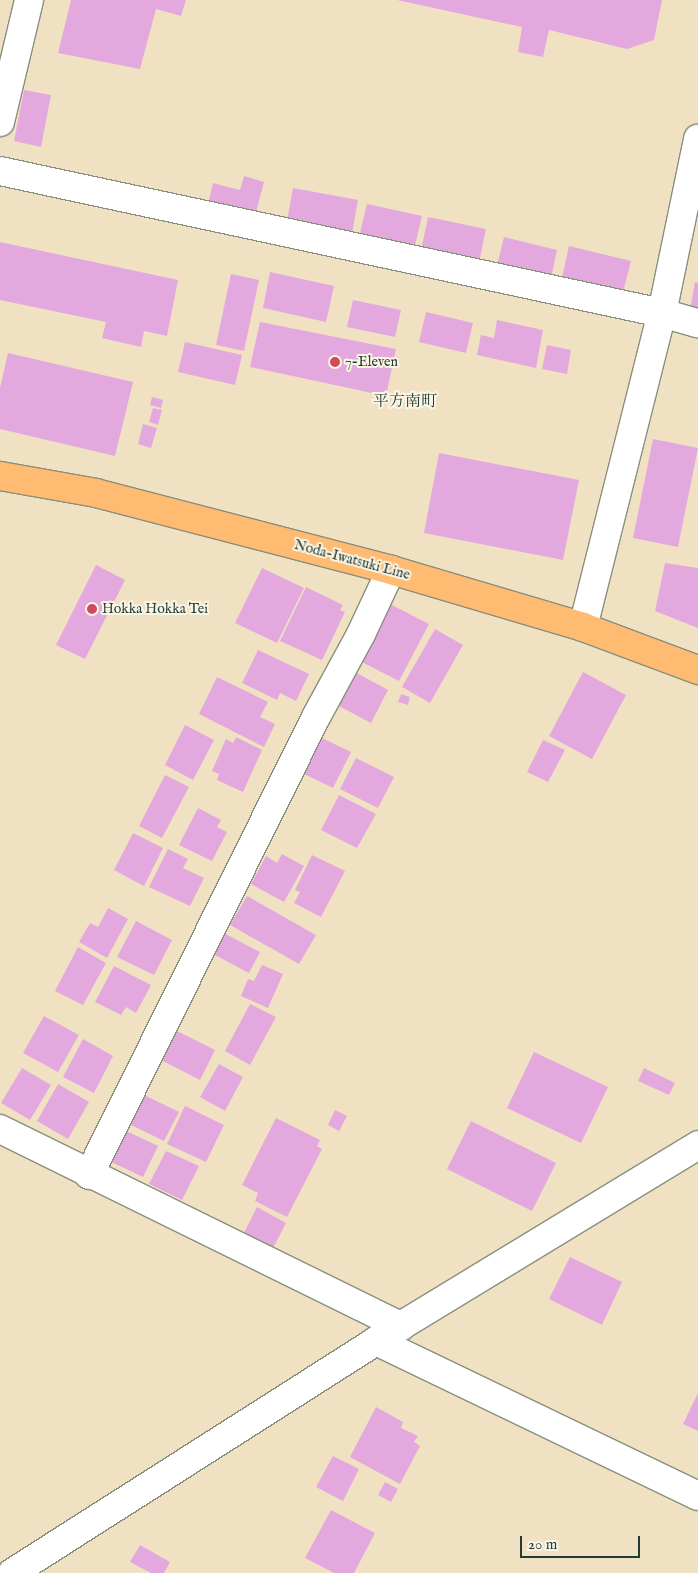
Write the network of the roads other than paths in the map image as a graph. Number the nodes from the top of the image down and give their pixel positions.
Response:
1 (29, 0) edge
2 (0, 122) edge
3 (698, 138) edge
4 (0, 171) edge
5 (662, 313) junction
6 (698, 323) edge
7 (0, 476) edge
8 (391, 570) junction
9 (583, 627) junction
10 (698, 670) edge
11 (0, 1129) edge
12 (698, 1145) edge
13 (89, 1175) junction
14 (401, 1326) junction
15 (376, 1341) junction
16 (698, 1496) edge
17 (12, 1573) edge

1 - 2 street
3 - 5 street
4 - 5 street
5 - 6 street
5 - 9 street
7 - 8 main road, Noda-Iwatsuki Line
8 - 9 main road, Noda-Iwatsuki Line
8 - 13 street
9 - 10 main road, Noda-Iwatsuki Line
11 - 13 street
12 - 14 street
13 - 14 street
14 - 15 street
15 - 16 street
15 - 17 street

